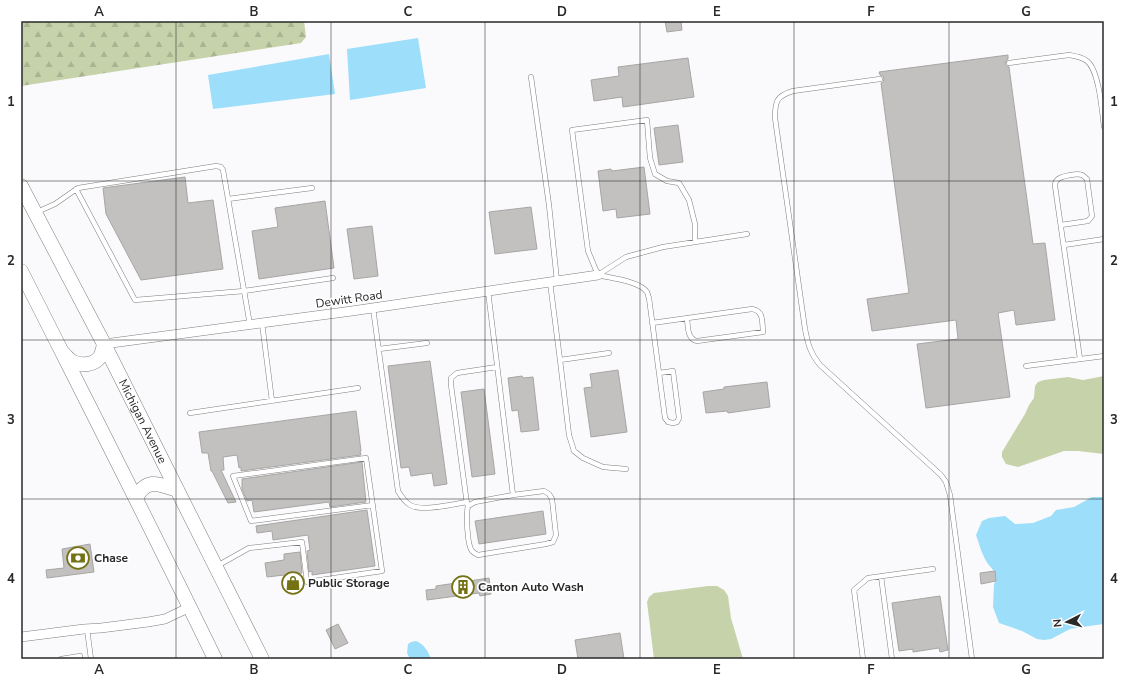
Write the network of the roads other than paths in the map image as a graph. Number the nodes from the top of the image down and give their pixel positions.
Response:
1 (1009, 63) dead end
2 (531, 77) dead end
3 (880, 79) dead end
4 (1104, 127) edge
5 (21, 186) edge
6 (312, 188) dead end
7 (76, 189) junction
8 (228, 199) junction
9 (35, 213) junction
10 (1061, 225) junction
11 (747, 234) dead end
12 (1104, 239) edge
13 (695, 242) junction
14 (1064, 245) junction
15 (21, 271) edge
16 (598, 275) junction
17 (333, 278) dead end
18 (554, 282) junction
19 (244, 291) junction
20 (488, 291) junction
21 (373, 308) junction
22 (687, 318) junction
23 (262, 323) junction
24 (652, 323) junction
25 (250, 324) junction
26 (427, 342) dead end
27 (104, 344) junction
28 (379, 349) junction
29 (62, 353) junction
30 (609, 353) dead end
31 (1104, 356) edge
32 (1080, 359) junction
33 (560, 360) junction
34 (1026, 366) dead end
35 (497, 367) junction
36 (659, 373) junction
37 (358, 388) dead end
38 (272, 401) junction
39 (190, 413) dead end
40 (626, 469) dead end
41 (177, 490) junction
42 (514, 495) junction
43 (136, 498) junction
44 (467, 504) junction
45 (373, 505) junction
46 (216, 567) junction
47 (933, 569) dead end
48 (881, 576) junction
49 (190, 607) junction
50 (87, 629) junction
51 (21, 637) edge
52 (61, 659) edge
53 (80, 659) edge
54 (91, 659) edge
55 (216, 659) edge
56 (262, 659) edge
57 (863, 659) edge
58 (892, 659) edge
59 (972, 659) edge

1 - 4 lane
2 - 18 lane
3 - 59 lane
5 - 9 main road, Michigan Avenue
6 - 8 lane
7 - 8 lane
7 - 9 lane
7 - 19 lane
8 - 19 lane
9 - 27 main road, Michigan Avenue
10 - 10 lane
10 - 14 lane
11 - 13 lane
12 - 14 lane
13 - 16 lane
13 - 16 lane
14 - 32 lane
15 - 29 main road
16 - 18 street, Dewitt Road
16 - 24 lane
17 - 19 lane
18 - 20 street, Dewitt Road
18 - 33 lane
19 - 25 lane
20 - 21 street, Dewitt Road
20 - 35 lane
21 - 23 street, Dewitt Road
21 - 28 lane
22 - 22 lane
22 - 24 lane
23 - 25 street, Dewitt Road
23 - 38 lane
24 - 36 lane
25 - 27 street, Dewitt Road
26 - 28 lane
27 - 29 main road
27 - 41 main road, Michigan Avenue
28 - 44 lane
29 - 43 main road
30 - 33 lane
31 - 32 lane
32 - 34 lane
33 - 40 lane
35 - 42 lane
35 - 44 lane
36 - 36 lane
37 - 38 lane
38 - 39 lane
41 - 43 main road
41 - 46 main road, Michigan Avenue
42 - 44 lane
42 - 44 lane
43 - 49 main road
45 - 45 lane
45 - 46 lane
46 - 56 main road, Michigan Avenue
47 - 48 lane
48 - 57 lane
48 - 58 lane
49 - 50 street
49 - 55 main road
50 - 51 street
50 - 54 lane
52 - 53 lane

